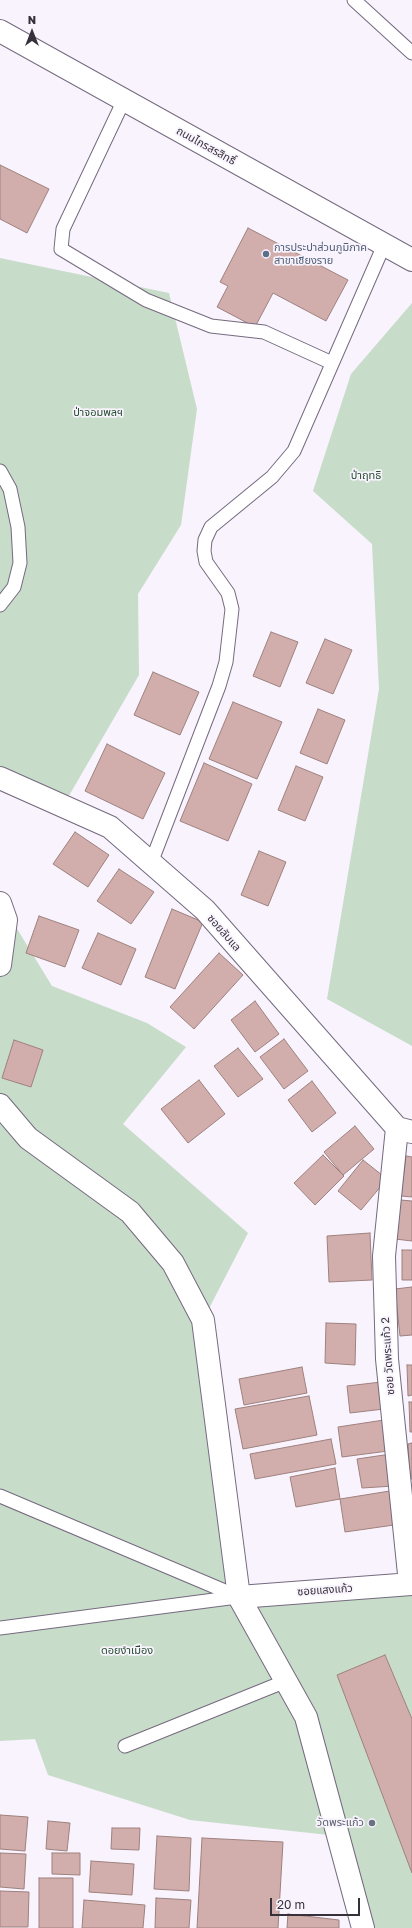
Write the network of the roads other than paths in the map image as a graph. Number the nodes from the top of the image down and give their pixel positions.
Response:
1 (354, 0) edge
2 (0, 31) edge
3 (412, 53) edge
4 (124, 100) junction
5 (384, 245) junction
6 (412, 260) edge
7 (332, 363) junction
8 (0, 471) edge
9 (0, 605) edge
10 (0, 778) edge
11 (151, 863) junction
12 (0, 903) edge
13 (0, 965) edge
14 (0, 1105) edge
15 (404, 1130) edge
16 (0, 1496) edge
17 (411, 1584) edge
18 (239, 1597) junction
19 (0, 1628) edge
20 (286, 1681) junction
21 (125, 1746) dead end
22 (363, 1928) edge

1 - 3 lane
2 - 4 street, ถนนไกรสรสิทธิ์
4 - 5 street, ถนนไกรสรสิทธิ์
4 - 7 lane
5 - 6 street, ถนนไกรสรสิทธิ์
5 - 7 lane
7 - 11 lane
8 - 9 lane
10 - 11 street, ซอยลับแล
11 - 15 street, ซอยลับแล
12 - 13 street
14 - 18 street
15 - 17 street, ซอย วัดพระแก้ว 2
16 - 18 lane
17 - 18 street, ซอยแสงแก้ว
18 - 19 lane
18 - 20 street
20 - 21 lane
20 - 22 street

